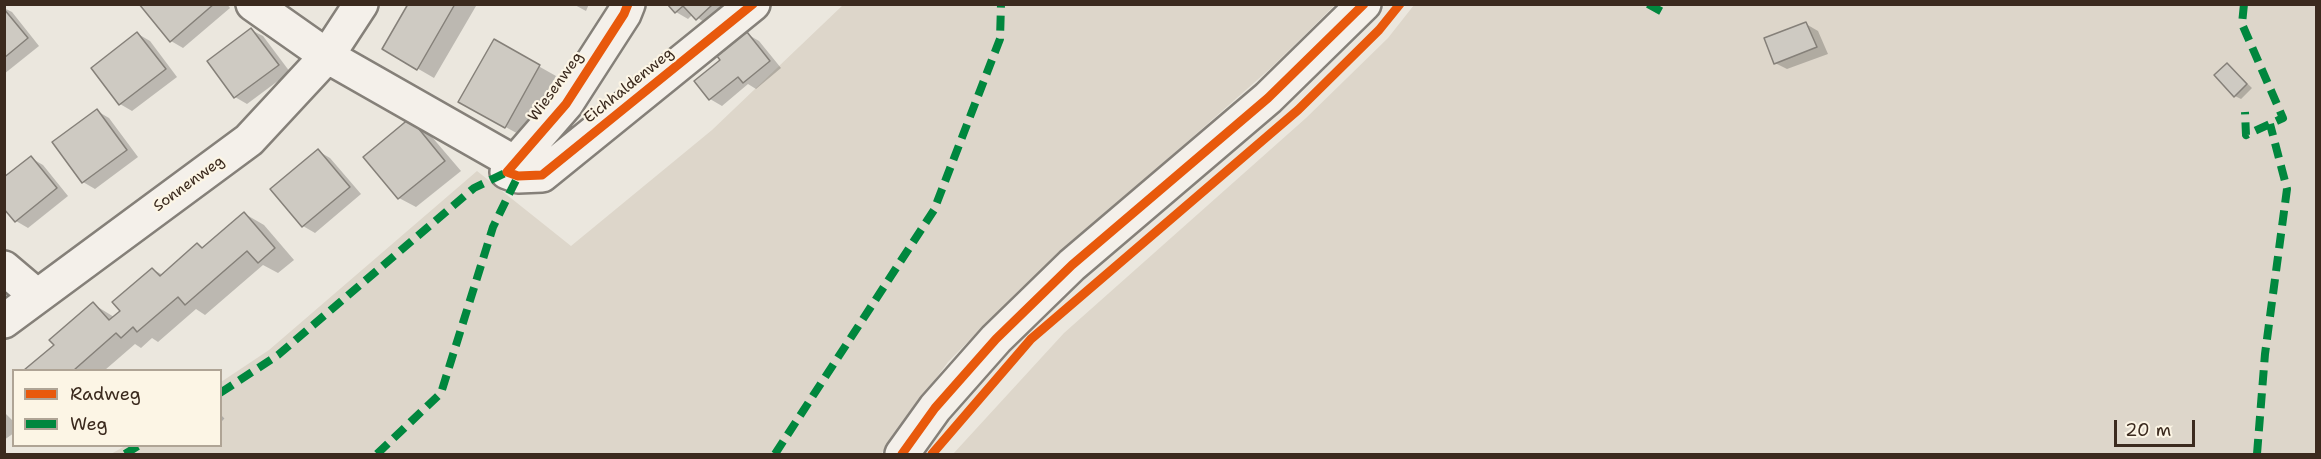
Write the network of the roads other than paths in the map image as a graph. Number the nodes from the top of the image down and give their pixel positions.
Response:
1 (253, 4) edge
2 (361, 4) edge
3 (628, 4) edge
4 (753, 4) edge
5 (1364, 4) edge
6 (327, 56) junction
7 (517, 170) junction
8 (4, 268) edge
9 (37, 296) junction
10 (4, 321) edge
11 (902, 454) edge

1 - 6 street
2 - 6 street, Sonnenweg
3 - 7 street, Wiesenweg
4 - 7 street, Eichhaldenweg
5 - 11 street
6 - 7 street
6 - 9 street, Sonnenweg
8 - 9 street
9 - 10 street, Sonnenweg

